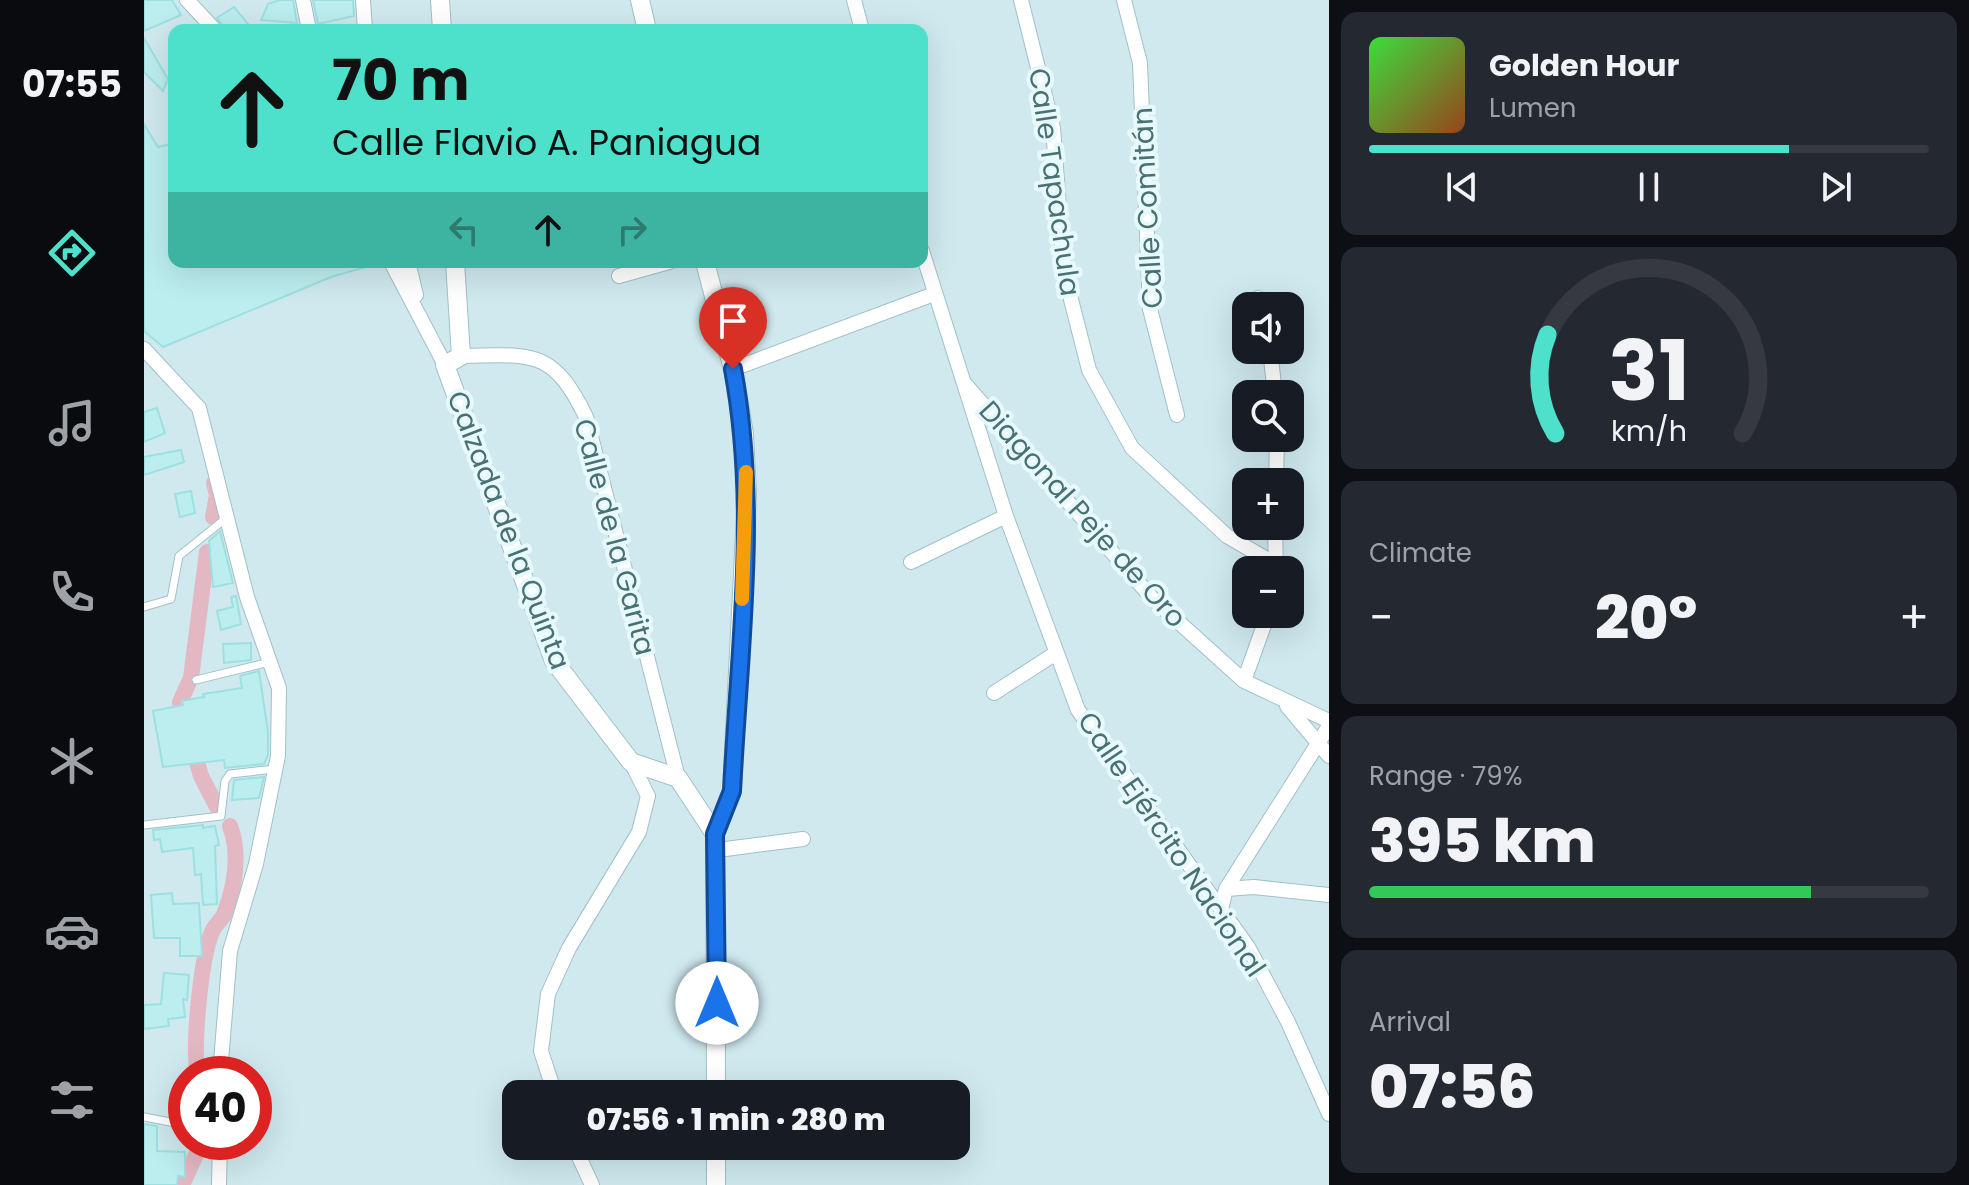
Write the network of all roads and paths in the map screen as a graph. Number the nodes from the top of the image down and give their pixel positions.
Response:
1 (187, 0) edge
2 (303, 0) edge
3 (363, 0) edge
4 (640, 0) edge
5 (854, 0) edge
6 (1021, 0) edge
7 (1124, 0) edge
8 (445, 1) edge
9 (209, 24) edge
10 (308, 24) edge
11 (365, 24) edge
12 (443, 24) edge
13 (646, 24) edge
14 (860, 24) edge
15 (395, 268) edge
16 (409, 268) edge
17 (455, 268) edge
18 (648, 268) edge
19 (707, 268) edge
20 (927, 268) edge
21 (619, 276) dead end
22 (934, 294) junction
23 (420, 311) junction
24 (144, 349) edge
25 (453, 360) junction
26 (733, 369) junction
27 (961, 378) junction
28 (1177, 415) dead end
29 (1006, 516) junction
30 (227, 518) junction
31 (1258, 556) edge
32 (911, 562) dead end
33 (144, 607) edge
34 (1263, 628) edge
35 (1056, 653) junction
36 (270, 662) junction
37 (196, 680) dead end
38 (1244, 681) junction
39 (994, 693) dead end
40 (1285, 702) junction
41 (1329, 723) edge
42 (1324, 751) edge
43 (631, 762) junction
44 (275, 769) junction
45 (678, 778) junction
46 (144, 825) edge
47 (803, 839) dead end
48 (716, 842) junction
49 (1226, 889) junction
50 (1329, 895) edge
51 (1221, 909) junction
52 (221, 1056) edge
53 (550, 1080) edge
54 (716, 1080) edge
55 (1329, 1114) edge
56 (144, 1117) edge
57 (168, 1122) edge
58 (220, 1160) edge
59 (580, 1160) edge
60 (716, 1160) edge
61 (219, 1185) edge
62 (592, 1185) edge
63 (716, 1185) edge

1 - 9 street
2 - 10 street
3 - 11 street
4 - 13 street
5 - 14 street
6 - 31 street, Calle Tapachula
7 - 28 street, Calle Comitán
8 - 12 street
15 - 23 street, Calzada de la Quinta
16 - 23 street
17 - 25 street
18 - 21 street
19 - 26 street
20 - 22 street, Calle Ejército Nacional
22 - 26 street
22 - 27 street, Calle Ejército Nacional
23 - 25 street, Calzada de la Quinta
24 - 30 street
25 - 43 street, Calzada de la Quinta
25 - 45 street, Calle de la Garita
26 - 48 street
27 - 29 street, Calle Ejército Nacional
27 - 38 street, Diagonal Peje de Oro
29 - 32 street
29 - 35 street, Calle Ejército Nacional
30 - 33 lane
30 - 36 street
34 - 38 street
35 - 39 street
35 - 51 street, Calle Ejército Nacional
36 - 37 lane
36 - 44 street
38 - 40 street, Diagonal Peje de Oro
40 - 41 street, Diagonal Peje de Oro
40 - 42 street
41 - 42 street
42 - 49 street
43 - 45 street
43 - 53 street, Calzada de la Quinta
44 - 46 lane
44 - 52 street
45 - 48 street, Calle de la Garita
47 - 48 street
48 - 54 street
49 - 50 street
49 - 51 street
51 - 55 street, Calle Ejército Nacional
56 - 57 lane
58 - 61 street
59 - 62 street
60 - 63 street

